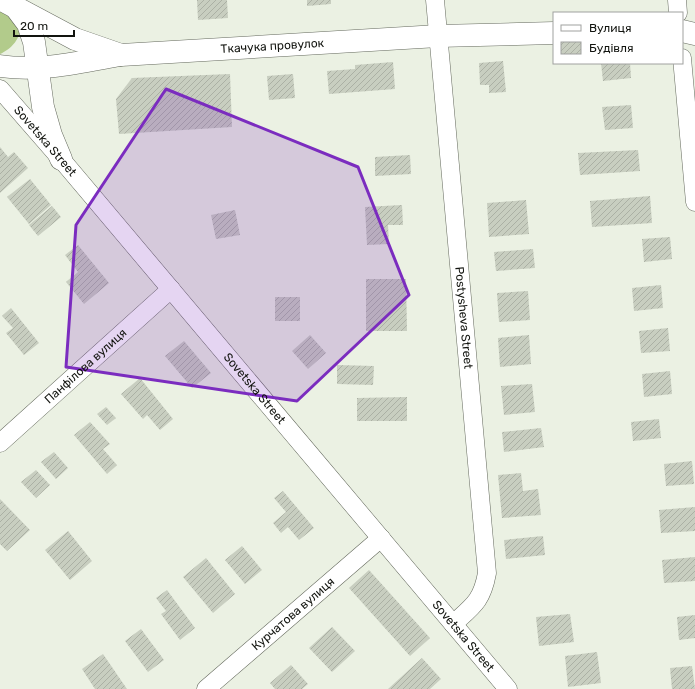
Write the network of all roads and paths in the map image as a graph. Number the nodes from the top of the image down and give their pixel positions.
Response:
1 (435, 0) edge
2 (677, 0) edge
3 (9, 4) edge
4 (678, 12) edge
5 (695, 29) edge
6 (683, 30) edge
7 (683, 30) edge
8 (553, 33) edge
9 (695, 34) edge
10 (438, 36) junction
11 (121, 55) junction
12 (683, 64) edge
13 (0, 66) edge
14 (38, 68) junction
15 (0, 89) edge
16 (61, 159) junction
17 (695, 202) edge
18 (171, 289) junction
19 (0, 443) edge
20 (381, 538) junction
21 (453, 624) junction
22 (206, 689) edge
23 (508, 689) edge

1 - 10 street, Postysheva Street
2 - 4 street
3 - 11 street, Ткачука провулок
3 - 14 street
5 - 6 street
7 - 9 street
8 - 10 street, Ткачука провулок
10 - 11 street, Ткачука провулок
10 - 21 street, Postysheva Street
11 - 14 street
12 - 17 street
13 - 14 street
14 - 16 street
15 - 16 street, Sovetska Street
16 - 18 street, Sovetska Street
18 - 19 street, Панфілова вулиця
18 - 20 street, Sovetska Street
20 - 21 street, Sovetska Street
20 - 22 street, Курчатова вулиця
21 - 23 street, Sovetska Street

